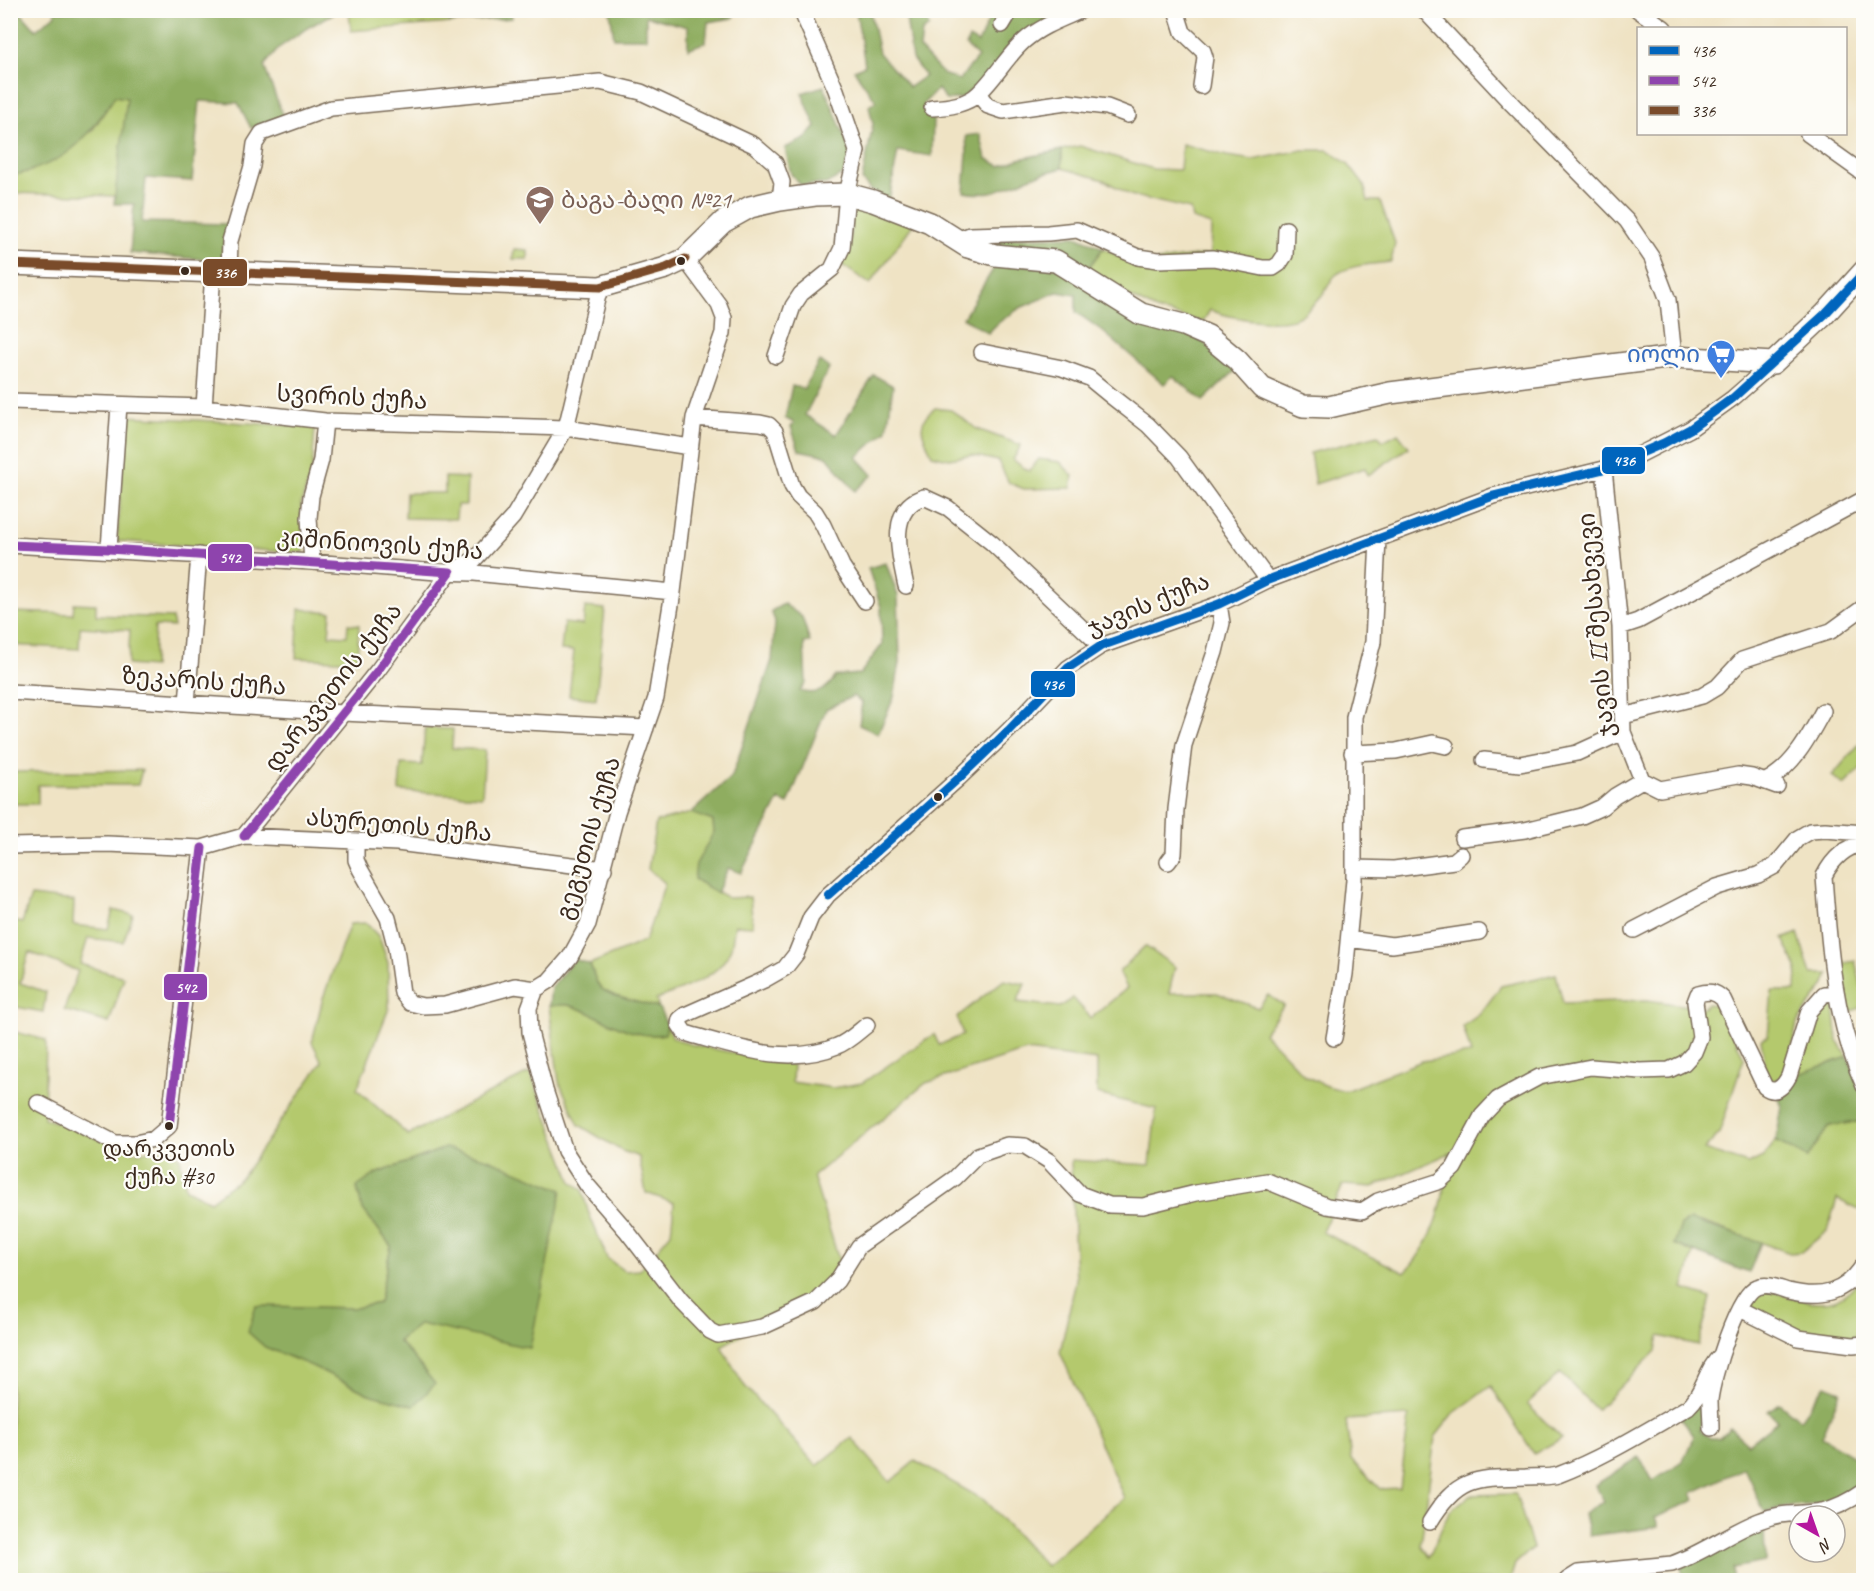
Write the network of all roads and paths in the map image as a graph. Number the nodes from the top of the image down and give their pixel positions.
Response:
1 (801, 10) edge
2 (1011, 10) edge
3 (1082, 10) edge
4 (1176, 10) edge
5 (1424, 10) edge
6 (1638, 10) edge
7 (1002, 25) dead end
8 (1663, 27) edge
9 (1201, 86) dead end
10 (978, 94) junction
11 (932, 108) dead end
12 (1128, 116) dead end
13 (1809, 135) edge
14 (1863, 174) edge
15 (848, 194) junction
16 (780, 200) junction
17 (1286, 229) dead end
18 (957, 240) junction
19 (685, 259) junction
20 (10, 264) edge
21 (1863, 271) edge
22 (221, 272) junction
23 (600, 287) junction
24 (982, 352) dead end
25 (776, 356) dead end
26 (1674, 357) junction
27 (1773, 363) junction
28 (10, 401) edge
29 (119, 405) junction
30 (204, 407) junction
31 (694, 418) junction
32 (325, 421) junction
33 (566, 428) junction
34 (690, 447) junction
35 (1604, 469) junction
36 (1863, 499) edge
37 (1378, 539) junction
38 (10, 545) edge
39 (109, 549) junction
40 (199, 555) junction
41 (312, 562) junction
42 (450, 572) junction
43 (1268, 580) junction
44 (906, 586) dead end
45 (673, 592) junction
46 (865, 601) dead end
47 (1219, 604) junction
48 (1863, 607) edge
49 (1620, 627) junction
50 (1101, 646) junction
51 (10, 692) edge
52 (187, 703) junction
53 (1823, 711) dead end
54 (343, 713) junction
55 (1623, 716) junction
56 (646, 728) junction
57 (1623, 732) junction
58 (1446, 746) dead end
59 (1352, 753) junction
60 (1484, 760) dead end
61 (1642, 780) junction
62 (1863, 833) edge
63 (244, 836) junction
64 (1462, 838) dead end
65 (356, 841) junction
66 (1863, 843) edge
67 (10, 846) edge
68 (202, 848) junction
69 (1461, 855) dead end
70 (1168, 862) dead end
71 (1354, 868) junction
72 (604, 869) junction
73 (1634, 930) dead end
74 (1479, 932) dead end
75 (1349, 939) junction
76 (536, 989) junction
77 (1835, 993) junction
78 (867, 1025) dead end
79 (1334, 1038) dead end
80 (1863, 1086) edge
81 (38, 1103) dead end
82 (1863, 1264) edge
83 (1740, 1309) junction
84 (1863, 1344) edge
85 (1720, 1355) junction
86 (1711, 1428) dead end
87 (1863, 1491) edge
88 (1430, 1522) dead end
89 (1567, 1581) edge

1 - 15 street
2 - 7 street
3 - 10 street
4 - 9 street
5 - 26 street
6 - 8 street
10 - 11 street
10 - 12 street
13 - 14 street
15 - 16 street
15 - 18 street
15 - 25 street
16 - 19 street
16 - 22 street
17 - 18 street
18 - 26 street
19 - 23 street
19 - 31 street, გეგუთის ქუჩა
20 - 22 street
21 - 27 street, ჯავის ქუჩა
22 - 23 street
22 - 30 street
23 - 33 street, დარკვეთის ქუჩა
24 - 43 street
26 - 27 street
27 - 35 street, ჯავის ქუჩა
28 - 29 street, სვირის ქუჩა
29 - 30 street, სვირის ქუჩა
29 - 39 street
30 - 32 street, სვირის ქუჩა
31 - 34 street, გეგუთის ქუჩა
31 - 46 street
32 - 33 street, სვირის ქუჩა
32 - 41 street
33 - 34 street, სვირის ქუჩა
33 - 42 street, დარკვეთის ქუჩა
34 - 45 street, გეგუთის ქუჩა
35 - 37 street, ჯავის ქუჩა
35 - 49 street, ჯავის II შესახვევი
36 - 49 street
37 - 43 street, ჯავის ქუჩა
37 - 59 street
38 - 39 street, კიშინიოვის ქუჩა
39 - 40 street, კიშინიოვის ქუჩა
40 - 41 street, კიშინიოვის ქუჩა
40 - 52 street
41 - 42 street, კიშინიოვის ქუჩა
42 - 45 street, კიშინიოვის ქუჩა
42 - 54 street, დარკვეთის ქუჩა
43 - 47 street, ჯავის ქუჩა
44 - 50 street
45 - 56 street, გეგუთის ქუჩა
47 - 50 street, ჯავის ქუჩა
47 - 70 street
48 - 55 street
49 - 55 street, ჯავის II შესახვევი
50 - 78 street, ჯავის ქუჩა
51 - 52 street, ზეკარის ქუჩა
52 - 54 street, ზეკარის ქუჩა
53 - 61 street
54 - 56 street, ზეკარის ქუჩა
54 - 63 street, დარკვეთის ქუჩა
55 - 57 street, ჯავის II შესახვევი
56 - 72 street, გეგუთის ქუჩა
57 - 60 street
57 - 61 street, ჯავის II შესახვევი
58 - 59 street
59 - 71 street
61 - 64 street
62 - 73 street
63 - 65 street, ასურეთის ქუჩა
63 - 68 street, ასურეთის ქუჩა
65 - 72 street, ასურეთის ქუჩა
65 - 76 street
66 - 77 street
67 - 68 street, ასურეთის ქუჩა
68 - 81 street
69 - 71 street
71 - 75 street
72 - 76 street, გეგუთის ქუჩა
74 - 75 street
75 - 79 street
76 - 77 street
77 - 80 street
82 - 83 street
83 - 84 street
83 - 85 street
85 - 86 street
85 - 88 street
87 - 89 street

